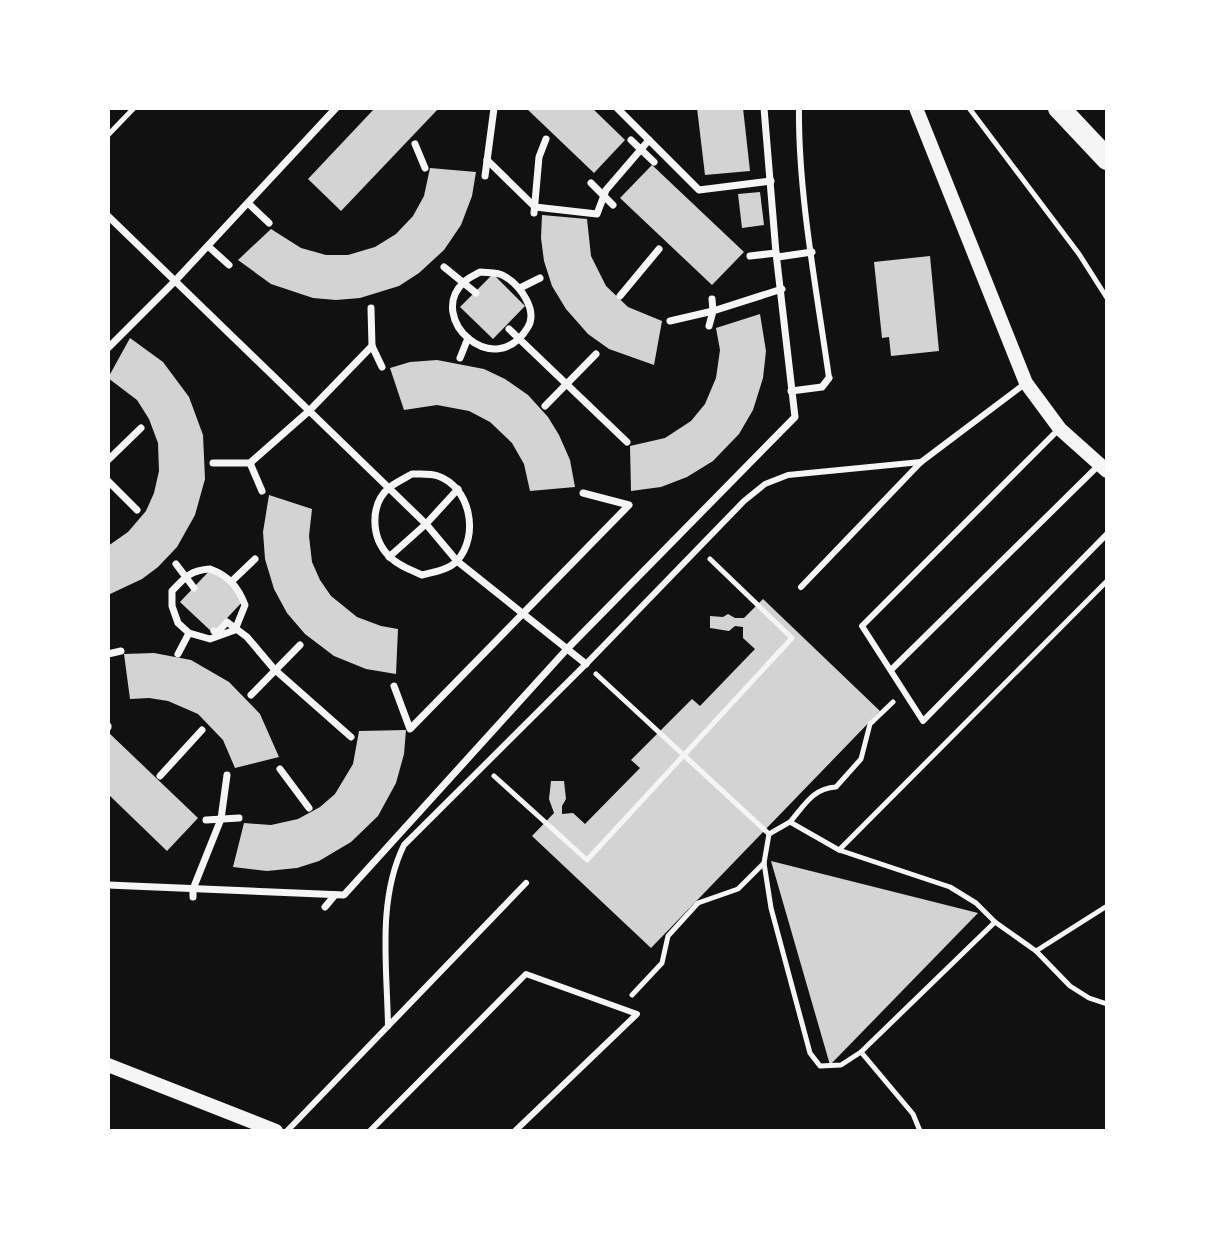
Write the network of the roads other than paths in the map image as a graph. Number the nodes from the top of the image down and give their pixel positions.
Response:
1 (336, 108) edge
2 (494, 108) edge
3 (617, 108) edge
4 (764, 108) edge
5 (799, 108) edge
6 (916, 108) edge
7 (1059, 108) edge
8 (546, 139) dead end
9 (631, 140) dead end
10 (649, 140) junction
11 (415, 144) dead end
12 (641, 149) junction
13 (1107, 159) edge
14 (487, 160) junction
15 (654, 162) dead end
16 (425, 168) dead end
17 (485, 176) dead end
18 (771, 181) junction
19 (591, 183) dead end
20 (603, 197) junction
21 (248, 203) junction
22 (613, 205) dead end
23 (534, 210) junction
24 (108, 216) edge
25 (269, 223) dead end
26 (208, 246) junction
27 (659, 249) dead end
28 (812, 252) junction
29 (777, 255) junction
30 (750, 256) dead end
31 (229, 265) dead end
32 (444, 267) dead end
33 (540, 278) dead end
34 (175, 281) junction
35 (463, 283) junction
36 (520, 288) junction
37 (782, 289) junction
38 (476, 293) dead end
39 (620, 296) dead end
40 (712, 299) dead end
41 (371, 308) dead end
42 (713, 311) junction
43 (670, 321) dead end
44 (709, 326) dead end
45 (509, 329) dead end
46 (468, 338) junction
47 (520, 339) junction
48 (372, 346) junction
49 (108, 348) edge
50 (596, 354) dead end
51 (460, 358) dead end
52 (382, 367) dead end
53 (829, 378) joint
54 (1026, 383) junction
55 (567, 384) junction
56 (791, 391) junction
57 (545, 406) dead end
58 (309, 411) junction
59 (141, 428) dead end
60 (1060, 429) junction
61 (627, 442) dead end
62 (108, 460) edge
63 (921, 462) junction
64 (213, 463) dead end
65 (250, 463) junction
66 (1103, 468) edge
67 (108, 481) edge
68 (388, 489) junction
69 (458, 489) junction
70 (262, 491) dead end
71 (583, 493) dead end
72 (137, 510) dead end
73 (426, 524) junction
74 (1107, 534) edge
75 (389, 557) junction
76 (255, 559) dead end
77 (457, 561) junction
78 (176, 564) dead end
79 (186, 575) junction
80 (232, 581) junction
81 (801, 587) dead end
82 (194, 588) dead end
83 (524, 613) junction
84 (235, 630) junction
85 (214, 631) dead end
86 (189, 633) junction
87 (300, 645) dead end
88 (567, 649) junction
89 (121, 651) dead end
90 (108, 654) edge
91 (178, 654) dead end
92 (586, 664) junction
93 (274, 669) junction
94 (891, 670) junction
95 (394, 686) dead end
96 (251, 695) dead end
97 (202, 730) dead end
98 (351, 737) dead end
99 (280, 769) dead end
100 (227, 775) dead end
101 (160, 776) dead end
102 (309, 808) dead end
103 (239, 818) dead end
104 (221, 819) junction
105 (206, 820) dead end
106 (526, 883) dead end
107 (108, 885) edge
108 (193, 893) junction
109 (335, 895) junction
110 (325, 907) dead end
111 (388, 1026) junction
112 (108, 1065) edge
113 (276, 1131) edge
114 (287, 1131) edge
115 (370, 1131) edge
116 (515, 1131) edge

1 - 21 street
2 - 14 street
3 - 10 street
4 - 18 street
5 - 28 lane
6 - 54 street
7 - 13 highway
8 - 23 street
9 - 12 street
10 - 12 street
10 - 18 street
11 - 16 street
12 - 15 street
12 - 20 street
14 - 17 street
14 - 23 street
18 - 29 street
19 - 20 street
20 - 22 street
20 - 23 street
21 - 25 street
21 - 26 street
24 - 34 street
26 - 31 street
26 - 34 street
27 - 39 street
28 - 29 street
28 - 53 lane
29 - 30 street
29 - 37 street
32 - 35 street
33 - 36 street
34 - 49 street
34 - 58 street
35 - 36 street
35 - 38 street
35 - 46 street
36 - 47 street
37 - 42 street
37 - 56 street
40 - 42 street
41 - 48 street
42 - 43 street
42 - 44 street
45 - 47 street
46 - 47 street
46 - 51 street
47 - 55 street
48 - 52 street
48 - 58 street
50 - 55 street
53 - 56 street
54 - 60 street
54 - 63 lane
55 - 57 street
55 - 61 street
56 - 88 street
58 - 65 street
58 - 68 street
59 - 62 street
60 - 66 street
60 - 94 lane
63 - 81 lane
63 - 92 lane
64 - 65 street
65 - 70 street
66 - 94 lane
67 - 72 street
68 - 69 street
68 - 73 street
68 - 75 street
69 - 73 street
69 - 77 street
71 - 83 street
73 - 75 street
73 - 77 street
74 - 94 lane
75 - 77 street
76 - 80 street
77 - 83 street
78 - 79 street
79 - 80 street
79 - 82 street
79 - 86 street
80 - 84 street
83 - 88 street
83 - 95 street
84 - 85 street
84 - 86 street
84 - 93 street
86 - 91 street
87 - 93 street
88 - 92 street
88 - 109 street
89 - 90 street
92 - 111 lane
93 - 96 street
93 - 98 street
97 - 101 street
99 - 102 street
100 - 104 street
103 - 104 street
104 - 105 street
104 - 108 street
106 - 111 lane
107 - 108 street
108 - 109 street
109 - 110 street
111 - 114 lane
112 - 113 street
115 - 116 lane

